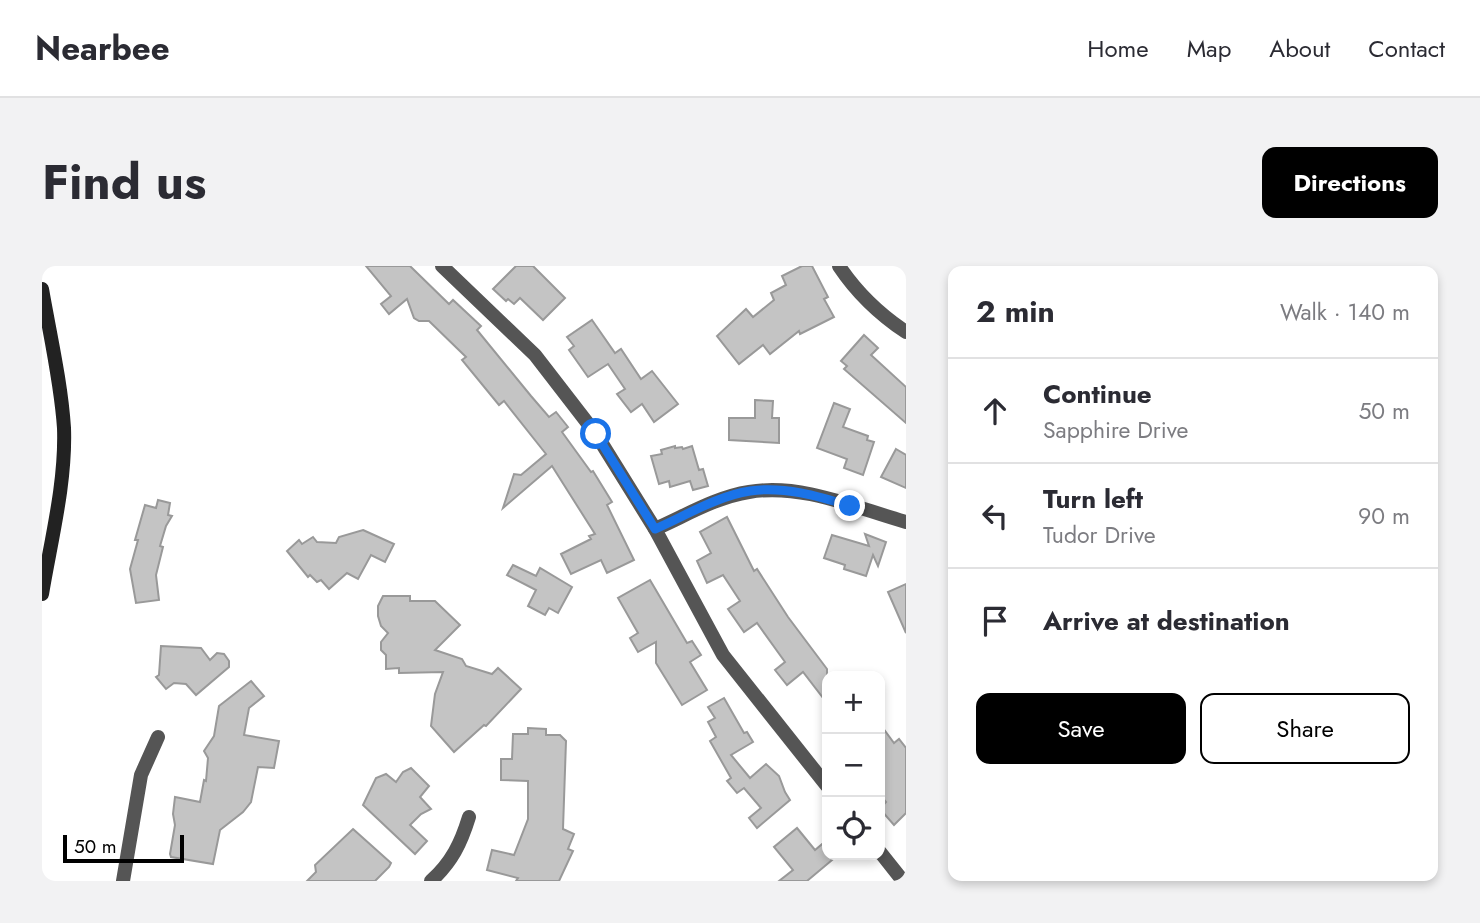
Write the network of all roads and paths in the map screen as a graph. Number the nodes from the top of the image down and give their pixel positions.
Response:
1 (443, 266) edge
2 (839, 266) edge
3 (42, 289) edge
4 (906, 332) edge
5 (906, 522) edge
6 (655, 529) junction
7 (42, 594) edge
8 (158, 737) dead end
9 (822, 780) edge
10 (469, 817) dead end
11 (885, 858) edge
12 (123, 881) edge
13 (431, 881) edge
14 (903, 881) edge

1 - 6 street
2 - 4 street
3 - 7 main road
5 - 6 street
6 - 9 street
8 - 12 street
10 - 13 street
11 - 14 street

